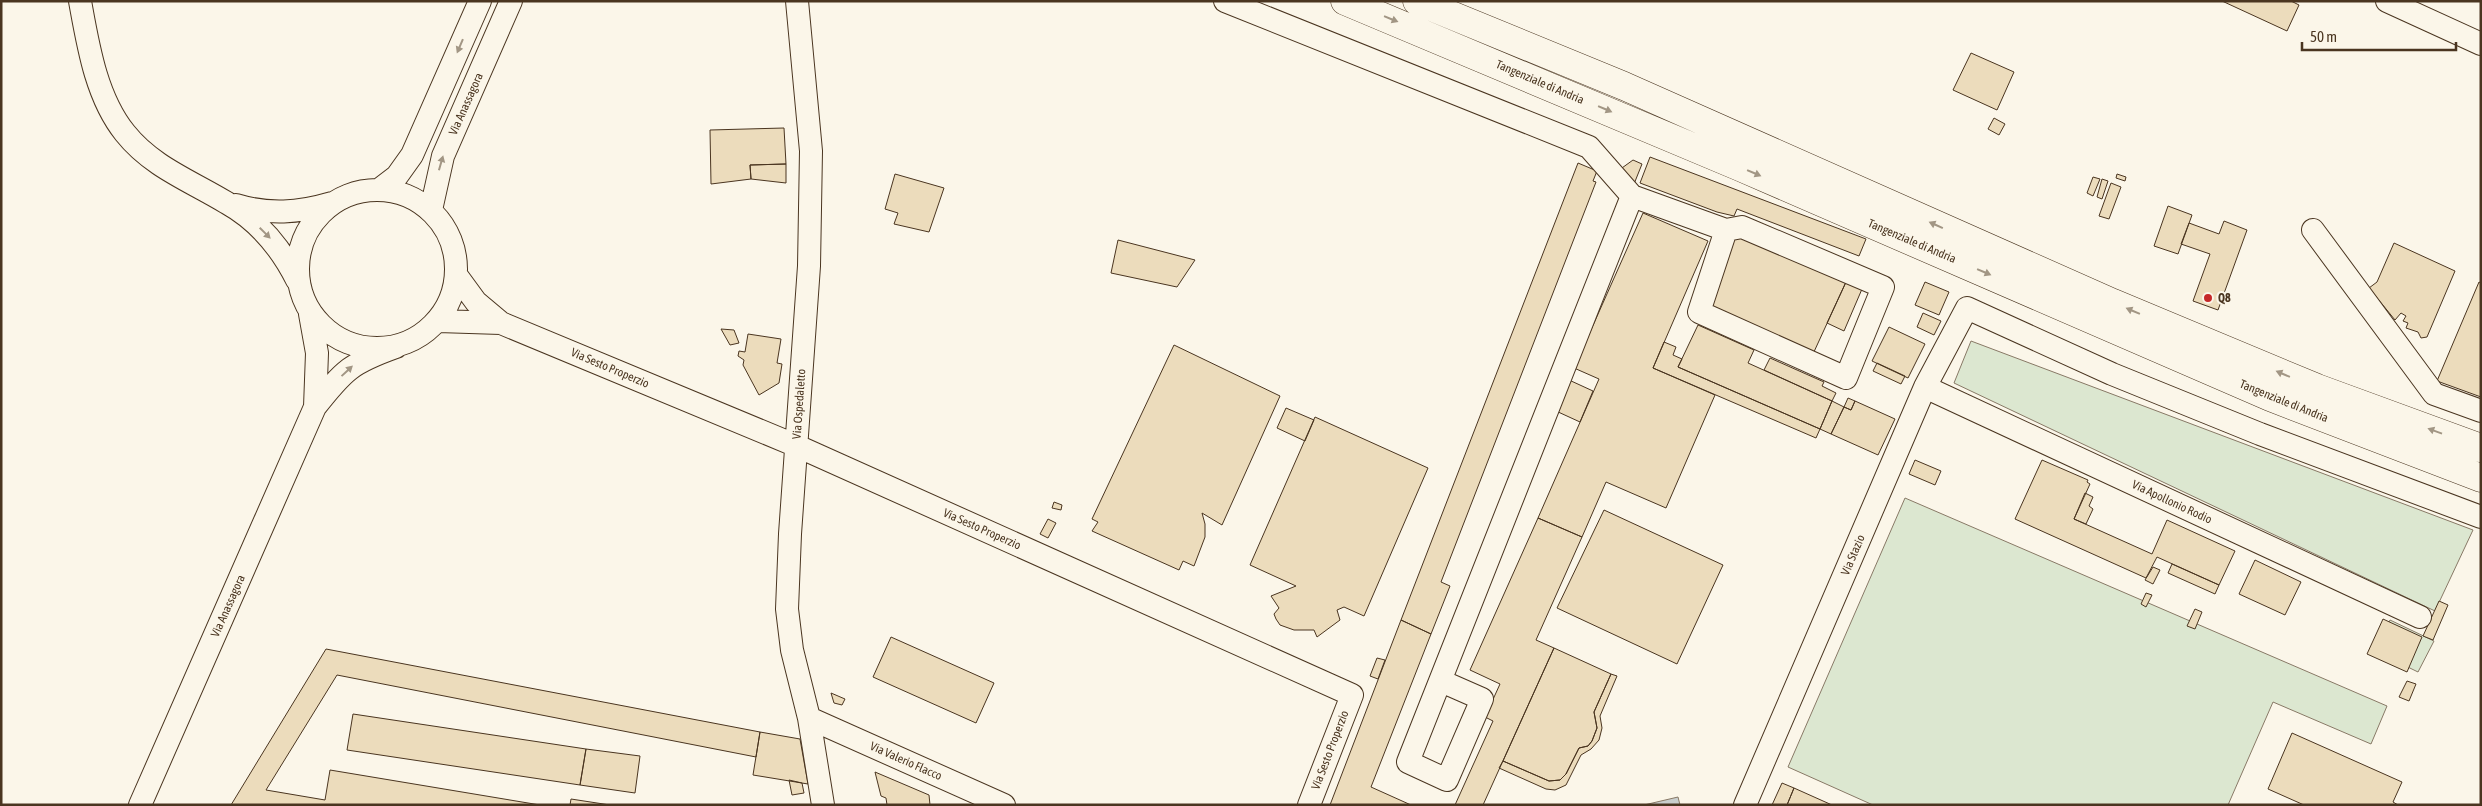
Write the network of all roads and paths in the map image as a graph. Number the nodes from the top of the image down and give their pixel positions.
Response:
1 (80, 1) edge
2 (480, 1) edge
3 (511, 1) edge
4 (797, 1) edge
5 (1224, 1) edge
6 (1345, 1) edge
7 (1417, 1) edge
8 (2387, 1) edge
9 (2481, 44) edge
10 (380, 189) junction
11 (1632, 196) junction
12 (335, 202) junction
13 (228, 203) junction
14 (431, 210) junction
15 (1726, 230) junction
16 (2313, 230) dead end
17 (457, 276) junction
18 (299, 286) junction
19 (309, 310) junction
20 (438, 321) junction
21 (501, 323) junction
22 (396, 347) junction
23 (1925, 387) junction
24 (315, 407) junction
25 (2481, 411) edge
26 (797, 446) junction
27 (2481, 448) edge
28 (2481, 478) edge
29 (2481, 517) edge
30 (2420, 617) dead end
31 (1441, 681) dead end
32 (809, 718) junction
33 (140, 805) edge
34 (823, 805) edge
35 (1004, 805) edge
36 (1309, 805) edge
37 (1745, 805) edge

1 - 13 street
2 -> 10 street
14 -> 3 street, Via Anassagora
4 - 26 street, Via Ospedaletto
5 - 11 street
6 -> 28 main road, Tangenziale di Andria
27 -> 7 main road, Tangenziale di Andria
8 - 9 street
10 - 12 street
10 - 14 street
11 - 15 street
11 - 31 street
12 - 13 street
12 - 18 street
13 -> 18 street
14 - 17 street
15 - 15 street
16 - 25 street
17 - 20 street
17 - 21 street, Via Sesto Properzio
18 - 19 street
19 - 22 street
19 - 24 street, Via Anassagora
20 - 21 street, Via Sesto Properzio
20 - 22 street
21 - 26 street, Via Sesto Properzio
24 -> 22 street, Via Anassagora
23 - 29 street, Via Stazio
23 - 30 street, Via Apollonio Rodio
23 - 37 street, Via Stazio
24 - 33 street, Via Anassagora
26 - 32 street, Via Ospedaletto
26 - 36 street, Via Sesto Properzio
32 - 34 street, Via Ospedaletto
32 - 35 street, Via Valerio Flacco

